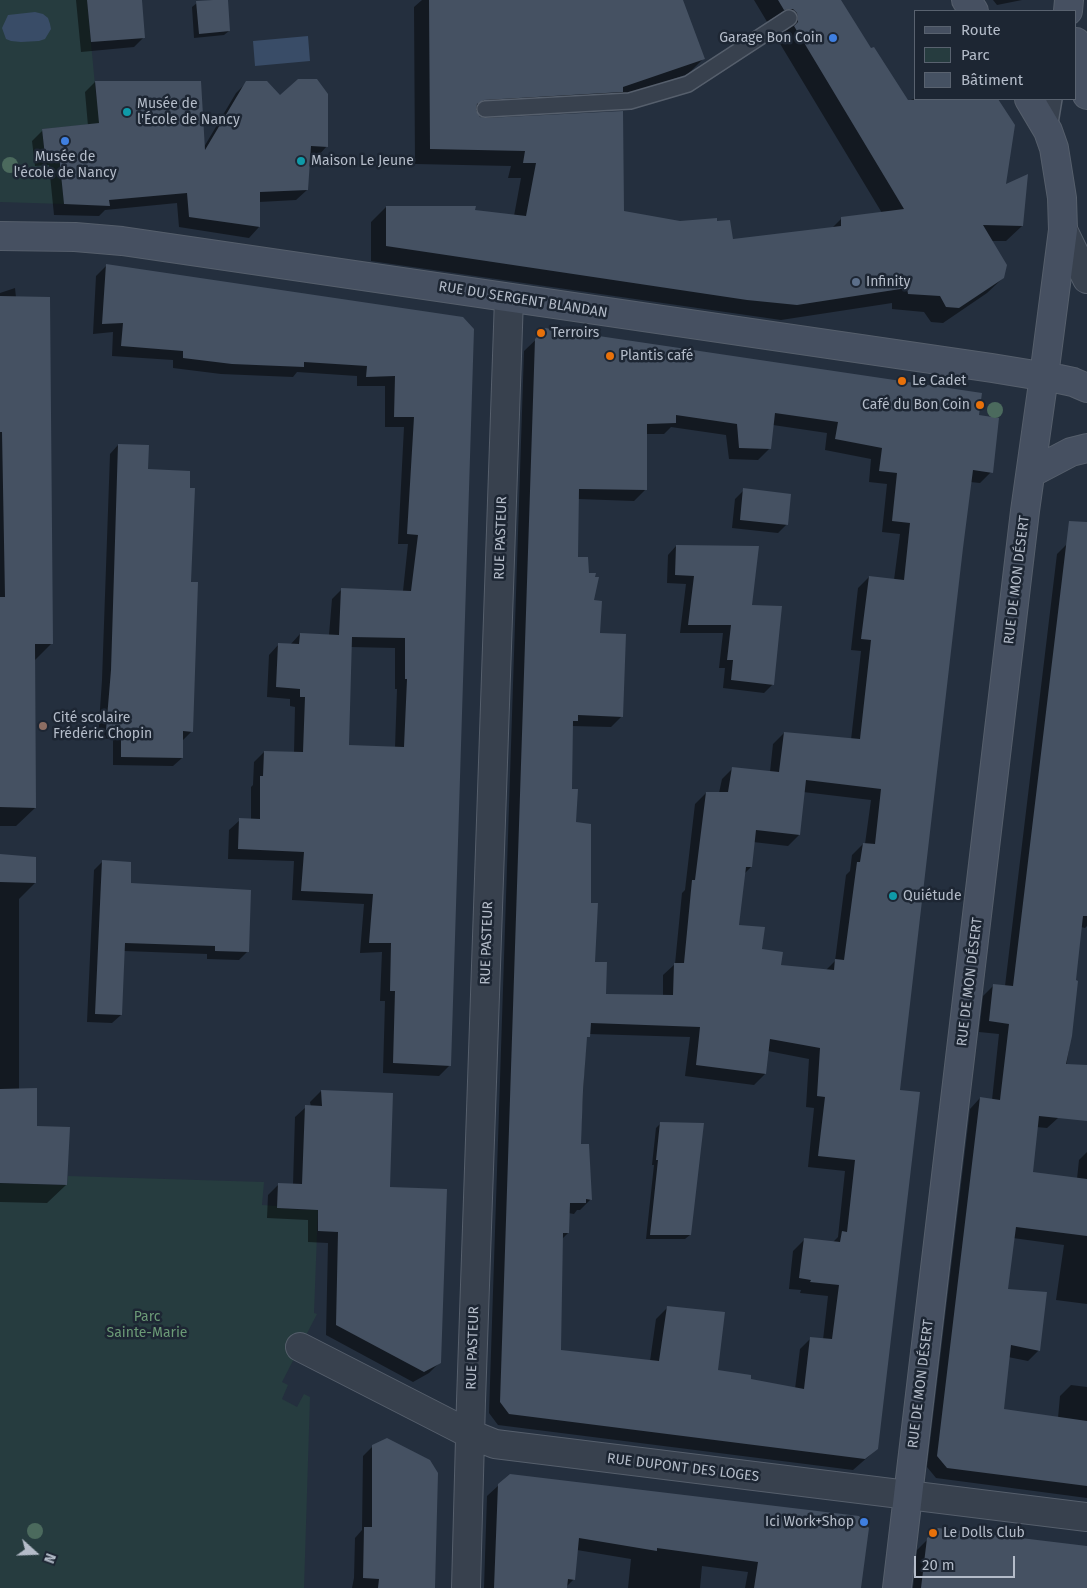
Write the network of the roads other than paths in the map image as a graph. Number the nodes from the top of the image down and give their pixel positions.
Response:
1 (789, 18) dead end
2 (1077, 47) edge
3 (1087, 95) edge
4 (1030, 100) edge
5 (1054, 100) edge
6 (485, 109) dead end
7 (1048, 131) junction
8 (1062, 230) junction
9 (0, 236) edge
10 (1087, 279) edge
11 (510, 298) junction
12 (1044, 376) junction
13 (1087, 388) edge
14 (1087, 448) edge
15 (1031, 473) junction
16 (300, 1347) dead end
17 (470, 1434) junction
18 (907, 1496) junction
19 (1087, 1517) edge
20 (466, 1588) edge
21 (897, 1588) edge

1 - 6 lane
2 - 3 main road
4 - 7 main road, RUE DE MON DÉSERT
5 - 7 lane
7 - 8 main road, RUE DE MON DÉSERT
8 - 10 street
8 - 12 main road, RUE DE MON DÉSERT
9 - 11 main road, RUE DU SERGENT BLANDAN
11 - 12 main road, RUE DU SERGENT BLANDAN
11 - 17 street, RUE PASTEUR
12 - 13 main road, RUE DU SERGENT BLANDAN
12 - 15 main road, RUE DE MON DÉSERT
14 - 15 main road
15 - 18 main road, RUE DE MON DÉSERT
16 - 17 street, RUE DUPONT DES LOGES
17 - 18 street, RUE DUPONT DES LOGES
17 - 20 street, RUE PASTEUR
18 - 19 street, RUE DUPONT DES LOGES
18 - 21 main road, RUE DE MON DÉSERT

